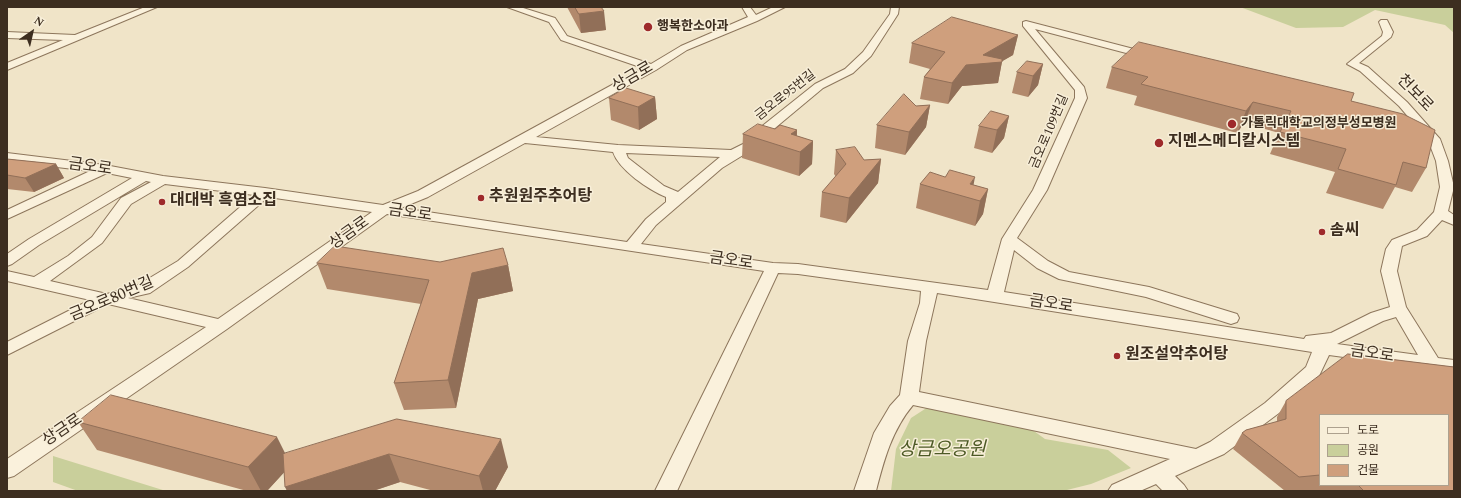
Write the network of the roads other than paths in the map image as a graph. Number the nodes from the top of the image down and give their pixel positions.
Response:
1 (153, 7) edge
2 (511, 7) edge
3 (746, 7) edge
4 (781, 7) edge
5 (895, 7) edge
6 (754, 19) junction
7 (1384, 22) dead end
8 (7, 35) edge
9 (78, 38) junction
10 (1157, 58) edge
11 (7, 67) edge
12 (652, 68) junction
13 (523, 139) junction
14 (618, 149) junction
15 (733, 154) junction
16 (7, 157) edge
17 (105, 169) junction
18 (1450, 176) edge
19 (143, 177) junction
20 (163, 180) junction
21 (265, 192) junction
22 (673, 203) junction
23 (384, 210) junction
24 (7, 215) edge
25 (1447, 217) edge
26 (1009, 239) junction
27 (630, 248) junction
28 (7, 261) edge
29 (773, 268) junction
30 (7, 276) edge
31 (38, 282) junction
32 (930, 287) junction
33 (995, 296) junction
34 (106, 299) junction
35 (1399, 310) junction
36 (1231, 318) dead end
37 (221, 324) junction
38 (1288, 342) junction
39 (1323, 348) junction
40 (7, 350) edge
41 (1433, 364) junction
42 (1454, 366) edge
43 (909, 397) junction
44 (1197, 457) junction
45 (7, 470) edge
46 (1159, 473) junction
47 (666, 491) edge
48 (865, 491) edge
49 (1119, 491) edge
50 (1177, 491) edge

1 - 9 street
2 - 12 street
3 - 6 street
4 - 6 street, 상금로
5 - 15 street, 금오로95번길
6 - 12 street, 상금로
7 - 18 street, 천보로
8 - 9 street
9 - 11 street
10 - 26 street, 금오로109번길
12 - 13 street, 상금로
13 - 14 street
13 - 23 street, 상금로
14 - 15 street
14 - 22 street
15 - 22 street, 금오로95번길
16 - 17 street, 금오로
17 - 19 street, 금오로
17 - 24 street
18 - 25 street, 천보로
19 - 20 street, 금오로
19 - 28 street
20 - 21 street, 금오로
20 - 31 street
21 - 23 street, 금오로
21 - 34 street, 금오로80번길
22 - 27 street, 금오로95번길
23 - 27 street, 금오로
23 - 37 street, 상금로
25 - 35 street
26 - 33 street, 금오로109번길
26 - 36 street
27 - 29 street, 금오로
29 - 32 street, 금오로
29 - 47 street
30 - 31 street
31 - 34 street
32 - 33 street, 금오로
32 - 43 street
33 - 38 street, 금오로
34 - 37 street
34 - 40 street, 금오로80번길
35 - 38 street
35 - 41 street
37 - 45 street, 상금로
38 - 39 street, 금오로
39 - 41 street, 금오로
39 - 44 street
41 - 42 street, 금오로
43 - 44 street
43 - 48 street
44 - 46 street
46 - 49 street
46 - 50 street

